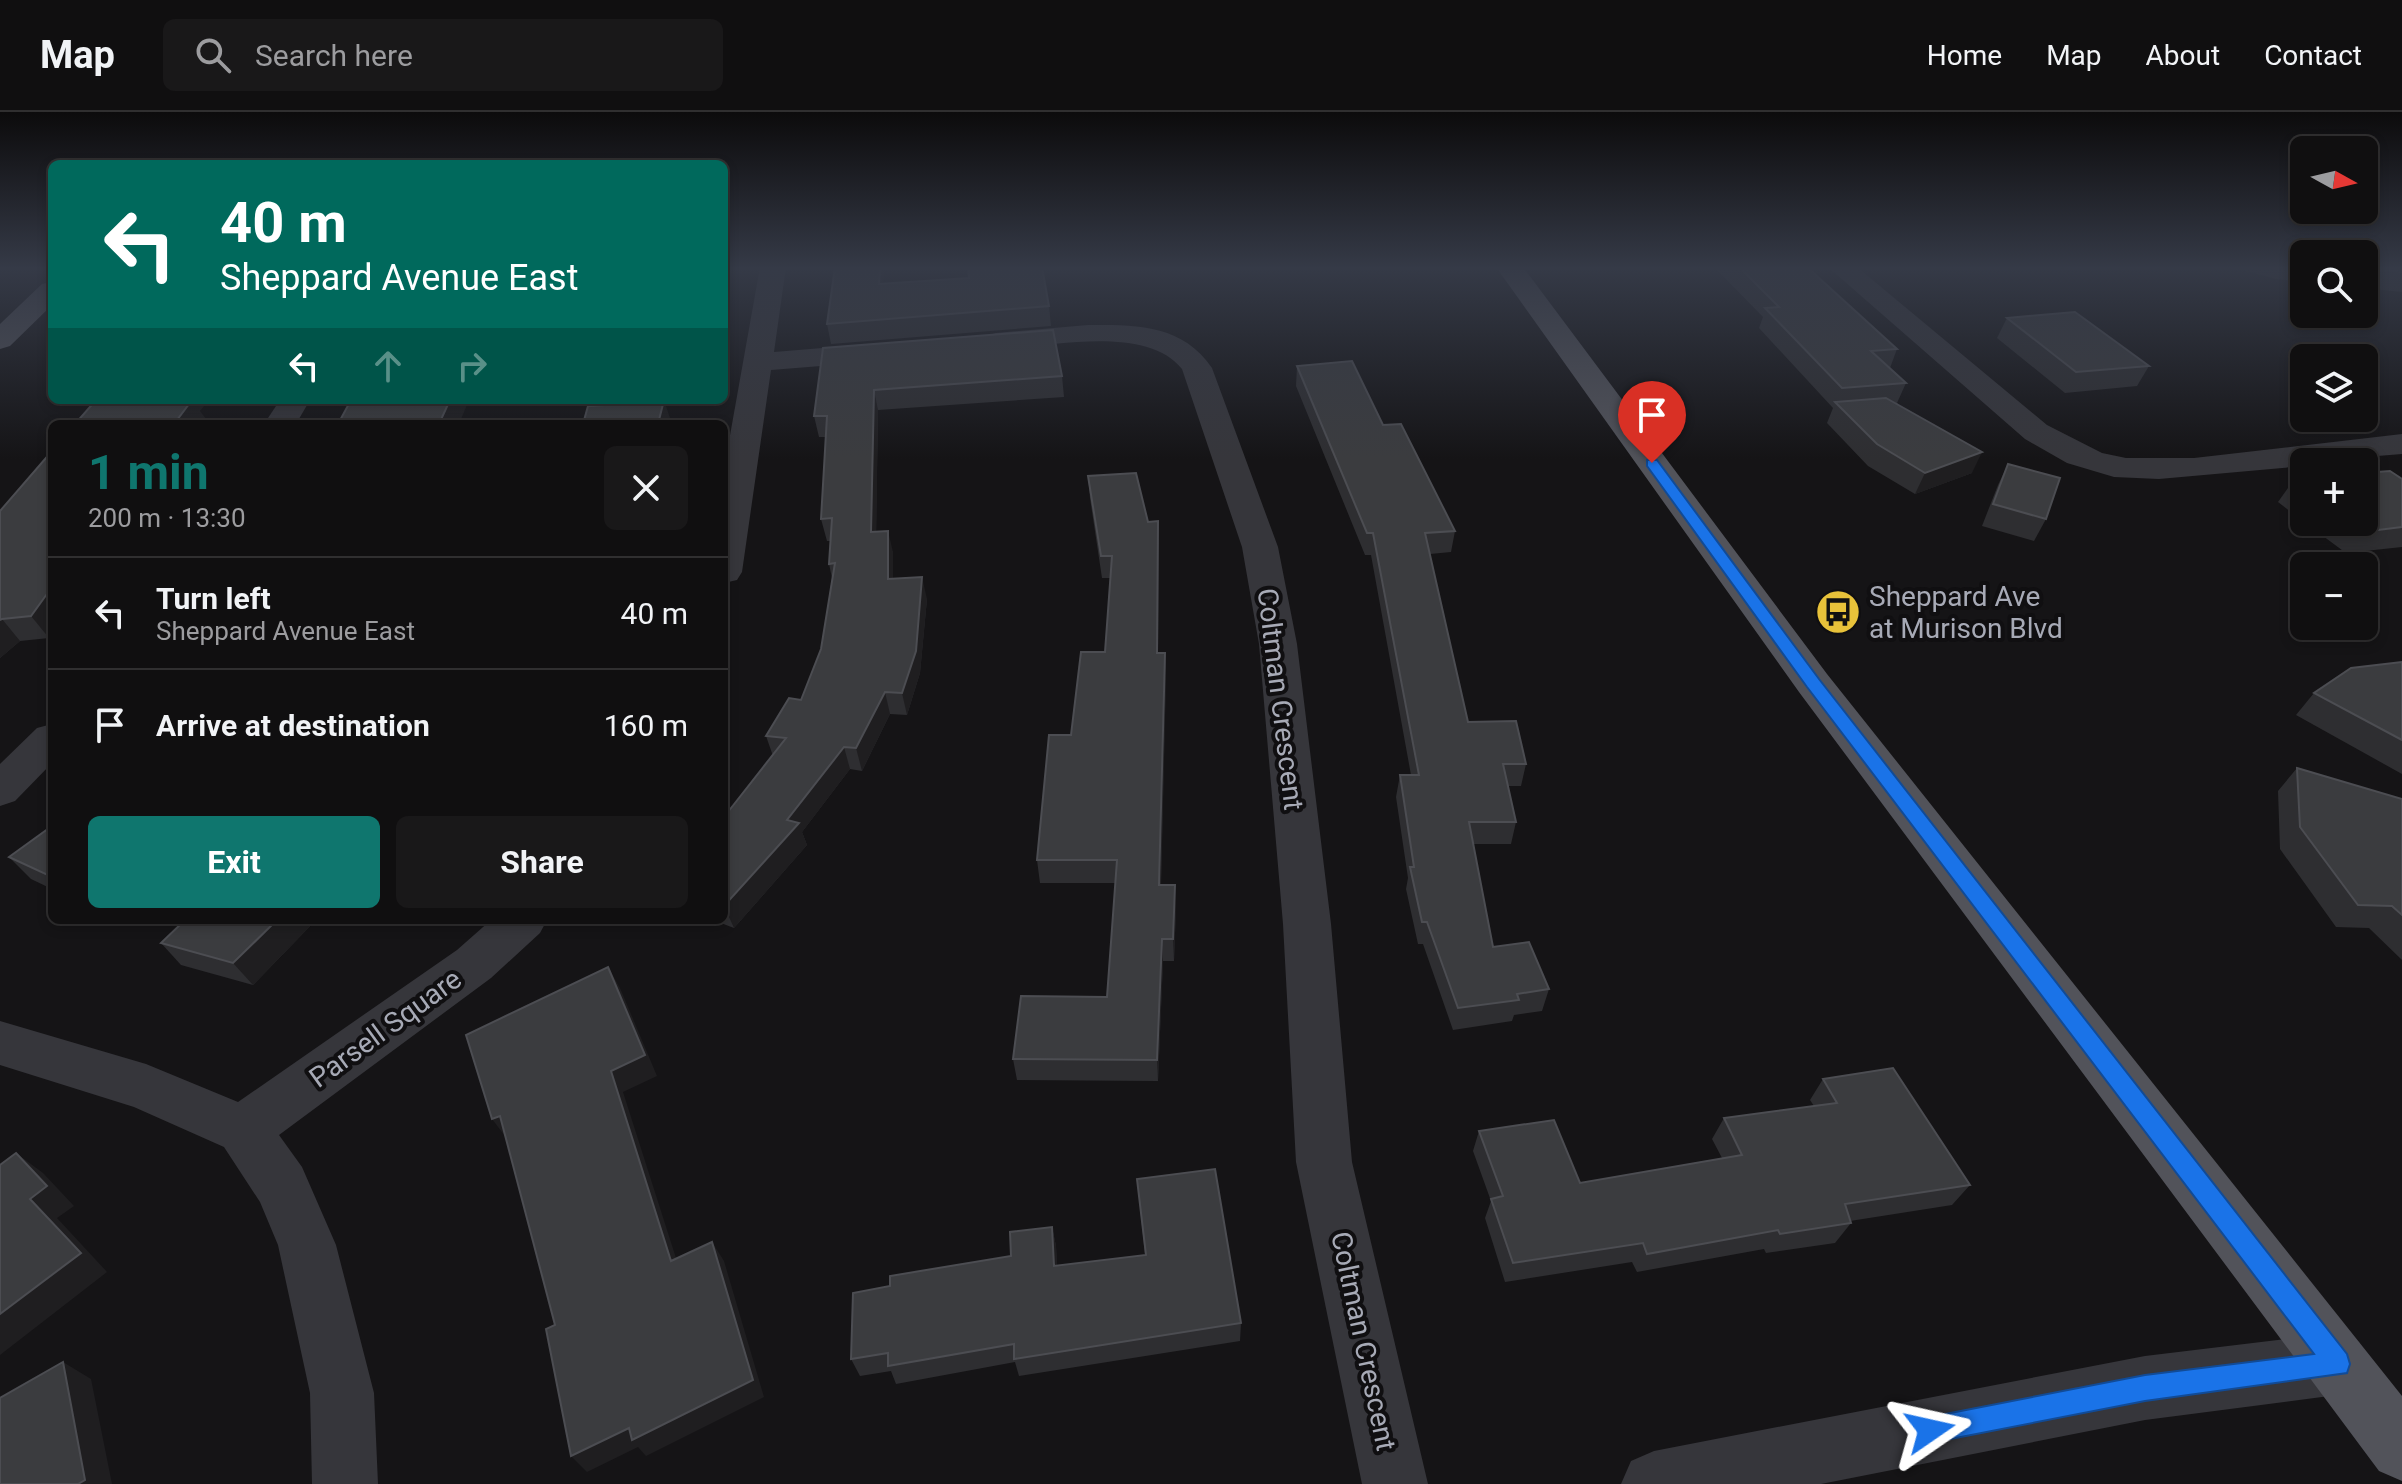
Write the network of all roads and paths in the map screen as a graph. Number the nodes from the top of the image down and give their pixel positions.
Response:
1 (763, 331) edge
2 (1556, 331) edge
3 (1917, 331) edge
4 (758, 362) junction
5 (2402, 444) edge
6 (728, 547) edge
7 (48, 742) edge
8 (0, 790) edge
9 (519, 924) edge
10 (0, 1043) edge
11 (243, 1130) junction
12 (2337, 1364) junction
13 (2402, 1448) edge
14 (345, 1484) edge
15 (1395, 1484) edge
16 (1654, 1484) edge

1 - 4 street
2 - 12 main road
3 - 5 street
4 - 6 street
4 - 15 street, Coltman Crescent
7 - 8 street
9 - 11 street, Parsell Square
10 - 11 street
11 - 14 street
12 - 13 main road
12 - 16 street

